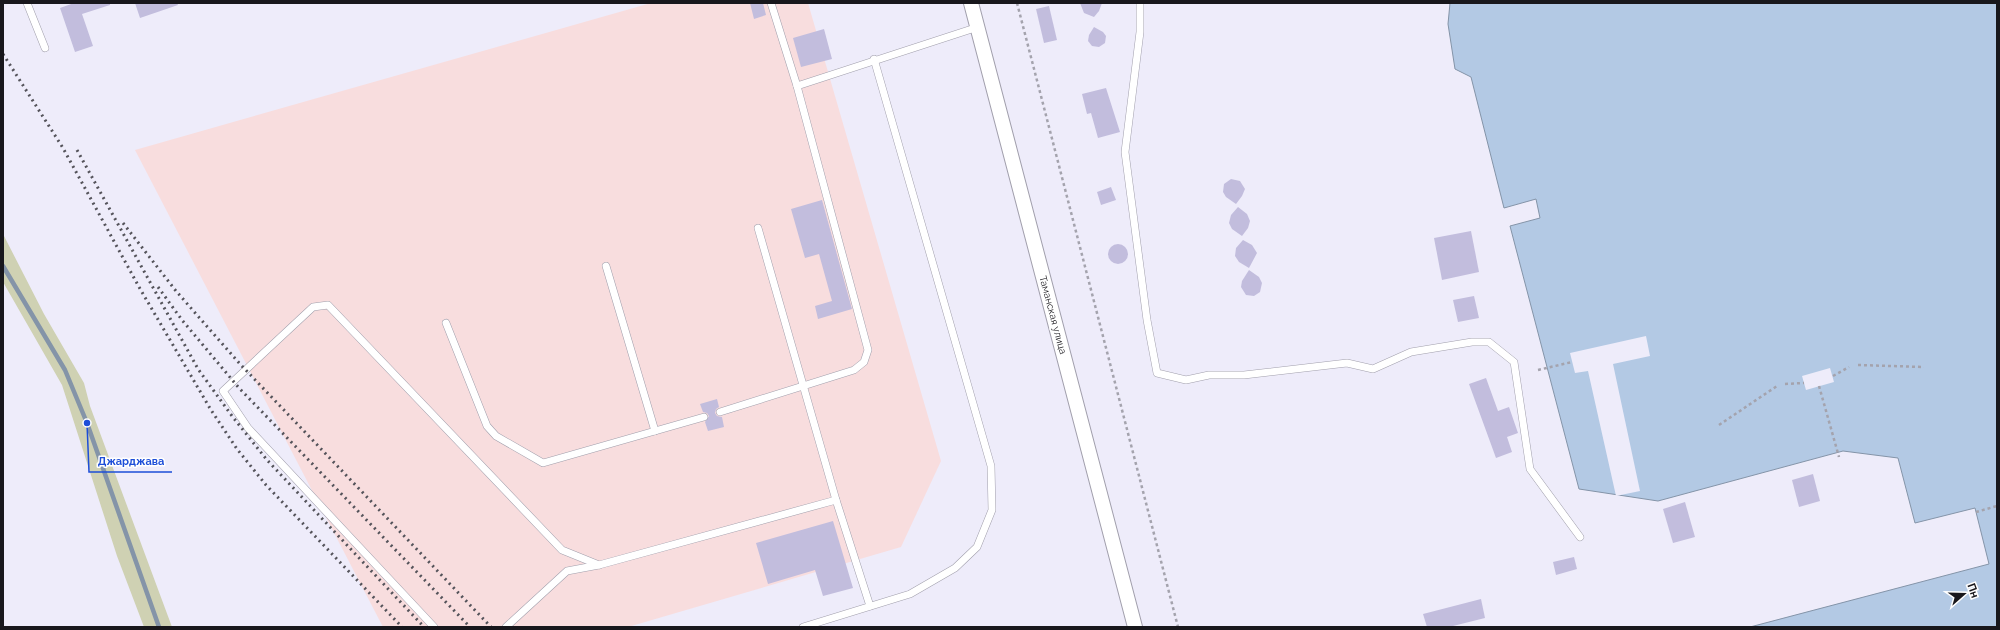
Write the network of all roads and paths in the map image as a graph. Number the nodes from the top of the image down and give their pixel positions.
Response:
1 (27, 3) edge
2 (771, 3) edge
3 (971, 3) edge
4 (1017, 3) edge
5 (1140, 3) edge
6 (978, 27) junction
7 (45, 48) dead end
8 (874, 59) junction
9 (797, 86) junction
10 (758, 228) dead end
11 (606, 266) dead end
12 (446, 323) dead end
13 (1572, 362) dead end
14 (1858, 365) dead end
15 (1849, 367) dead end
16 (1924, 367) dead end
17 (1538, 370) dead end
18 (1832, 376) dead end
19 (1804, 383) dead end
20 (1785, 384) dead end
21 (1777, 386) dead end
22 (1819, 386) dead end
23 (805, 387) junction
24 (720, 412) dead end
25 (704, 417) dead end
26 (1719, 424) dead end
27 (655, 431) junction
28 (1839, 457) dead end
29 (836, 500) junction
30 (1997, 506) edge
31 (1976, 512) dead end
32 (1580, 537) dead end
33 (599, 565) junction
34 (870, 606) junction
35 (434, 627) edge
36 (506, 627) edge
37 (803, 627) edge
38 (1135, 627) edge
39 (1178, 627) edge

1 - 7 lane
2 - 9 lane
3 - 6 street, Таманская улица
4 - 39 path
5 - 32 lane
6 - 8 lane
6 - 38 street, Таманская улица
8 - 9 lane
8 - 34 lane
9 - 23 lane
10 - 23 lane
11 - 27 lane
12 - 27 lane
13 - 17 path
14 - 16 path
15 - 18 path
19 - 20 path
21 - 26 path
22 - 28 path
23 - 24 lane
23 - 29 lane
25 - 27 lane
29 - 33 lane
29 - 34 lane
30 - 31 path
33 - 35 lane
33 - 36 lane
34 - 37 lane

